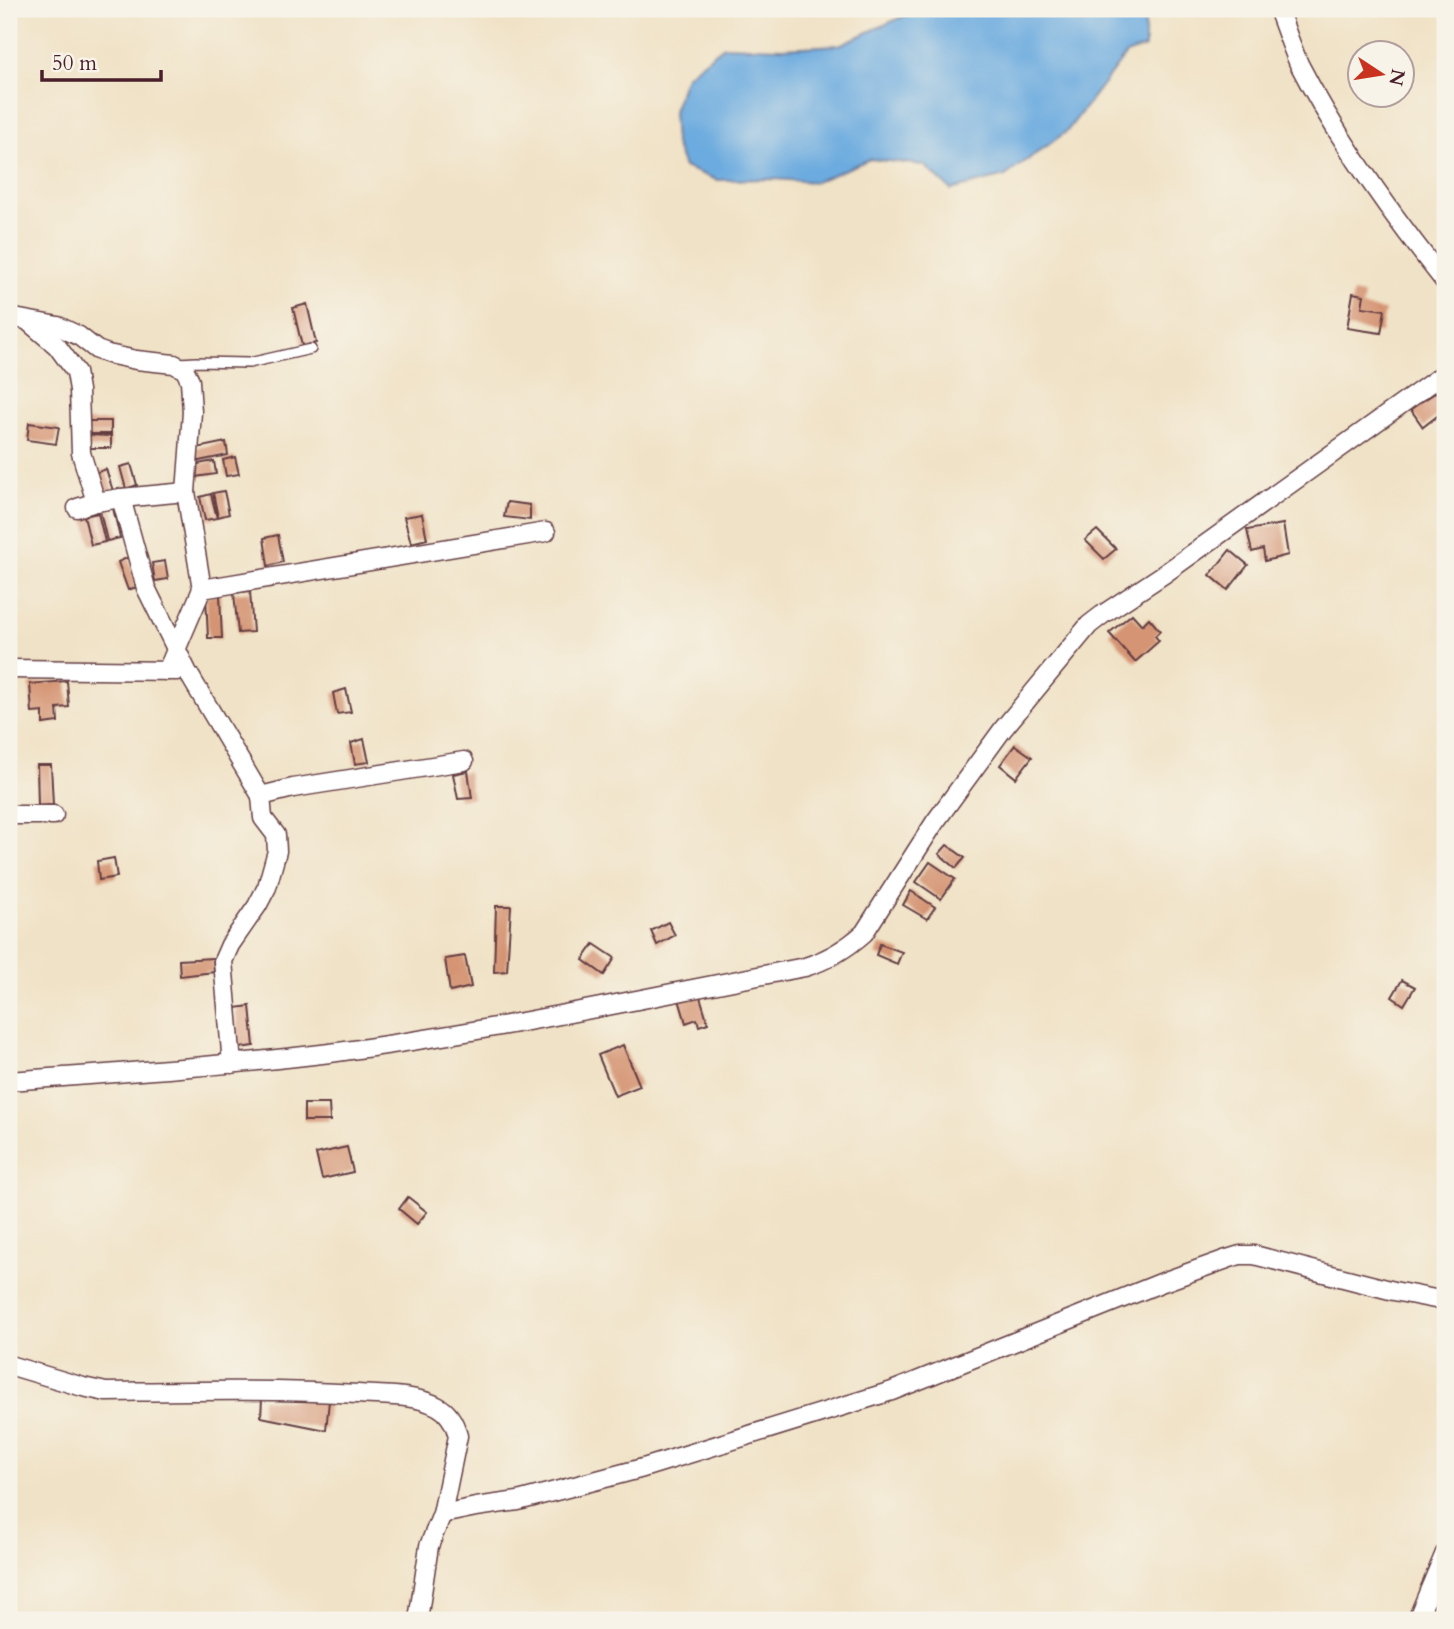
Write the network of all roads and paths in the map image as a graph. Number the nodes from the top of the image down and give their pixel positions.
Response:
1 (1278, 9) edge
2 (1445, 282) edge
3 (9, 317) edge
4 (27, 321) junction
5 (311, 349) dead end
6 (174, 364) junction
7 (1445, 373) edge
8 (186, 492) junction
9 (121, 498) junction
10 (96, 502) junction
11 (77, 508) dead end
12 (546, 532) dead end
13 (202, 589) junction
14 (175, 649) junction
15 (9, 669) edge
16 (167, 671) junction
17 (187, 671) junction
18 (464, 761) dead end
19 (261, 796) junction
20 (9, 815) edge
21 (54, 815) dead end
22 (232, 1064) junction
23 (9, 1081) edge
24 (1445, 1301) edge
25 (9, 1365) edge
26 (442, 1514) junction
27 (1445, 1553) edge
28 (418, 1620) edge
29 (1417, 1620) edge

1 - 2 street
3 - 4 street
4 - 6 street
4 - 10 street
5 - 6 lane
6 - 8 street
7 - 22 street
8 - 9 street
8 - 13 street
9 - 10 street
9 - 14 street
10 - 11 street
12 - 13 street
13 - 14 street
14 - 16 street
14 - 17 street
15 - 16 street
16 - 17 street
17 - 19 street
18 - 19 street
19 - 22 street
20 - 21 street
22 - 23 street
24 - 26 street
25 - 26 street
26 - 28 street
27 - 29 street

